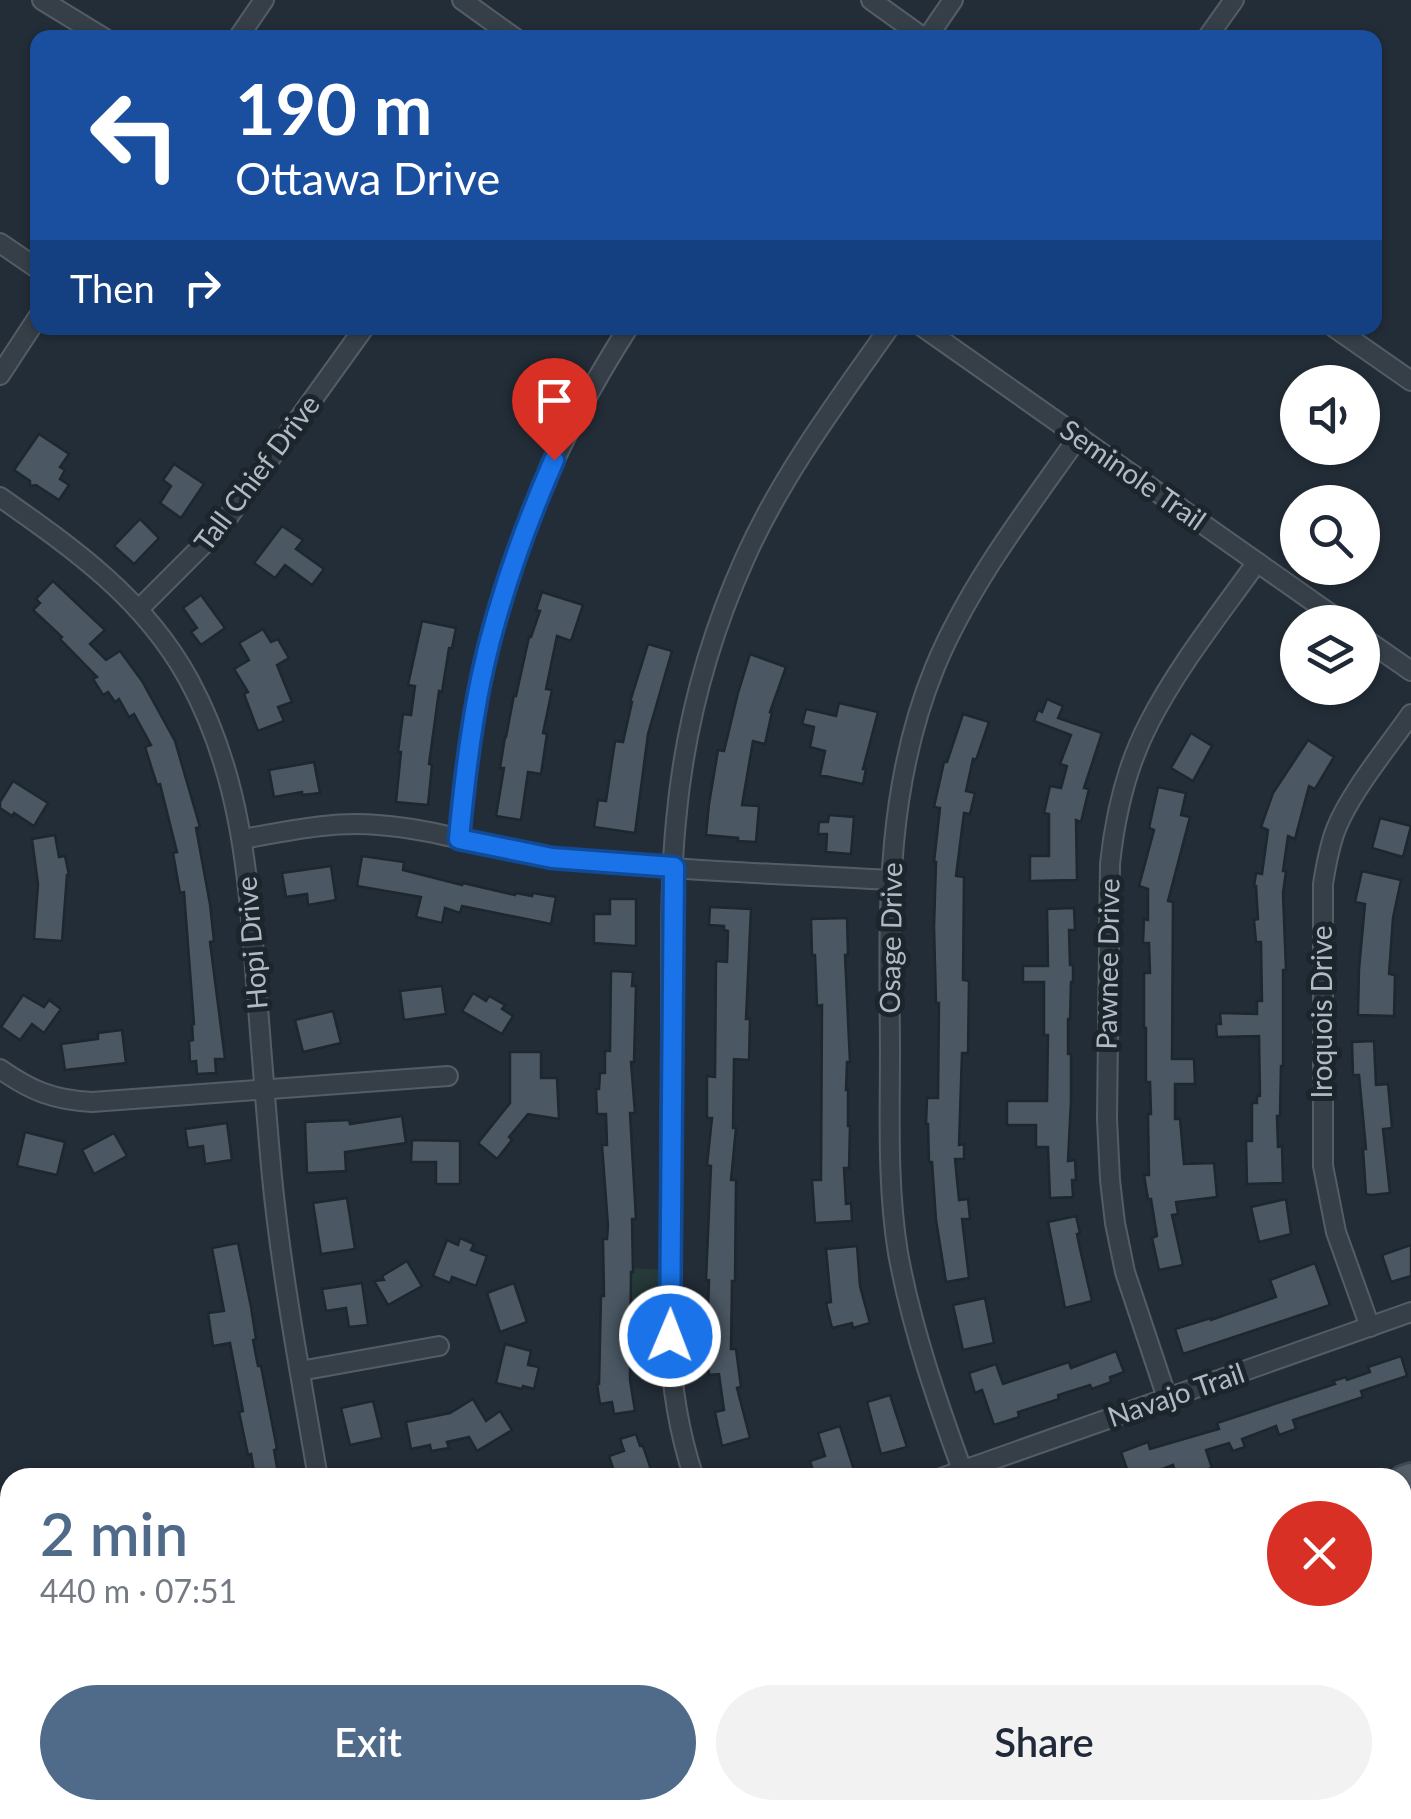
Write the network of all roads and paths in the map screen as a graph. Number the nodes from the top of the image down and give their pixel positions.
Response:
1 (42, 0) edge
2 (264, 0) edge
3 (462, 0) edge
4 (871, 0) edge
5 (954, 0) edge
6 (1234, 0) edge
7 (91, 30) edge
8 (243, 30) edge
9 (503, 30) edge
10 (914, 30) edge
11 (932, 30) edge
12 (1213, 30) edge
13 (0, 243) edge
14 (30, 264) edge
15 (30, 329) edge
16 (359, 335) edge
17 (624, 335) edge
18 (884, 335) edge
19 (934, 335) edge
20 (1346, 335) edge
21 (0, 375) edge
22 (1410, 378) edge
23 (1079, 436) junction
24 (0, 497) edge
25 (1256, 562) junction
26 (1318, 605) edge
27 (140, 609) junction
28 (1380, 649) edge
29 (1411, 671) edge
30 (1411, 714) edge
31 (459, 839) junction
32 (242, 840) junction
33 (674, 867) junction
34 (890, 880) junction
35 (0, 1069) edge
36 (448, 1076) dead end
37 (264, 1089) junction
38 (1411, 1312) edge
39 (1370, 1327) junction
40 (439, 1346) dead end
41 (300, 1371) junction
42 (1167, 1398) junction
43 (316, 1468) edge
44 (691, 1468) edge
45 (962, 1468) edge
46 (980, 1468) edge

1 - 7 street
2 - 8 street
3 - 9 street
4 - 10 street
5 - 11 street
6 - 12 street
13 - 14 street
15 - 21 street
16 - 27 street, Tall Chief Drive
17 - 31 street
18 - 33 street
19 - 23 street, Seminole Trail
20 - 22 street
23 - 25 street, Seminole Trail
23 - 34 street, Osage Drive
24 - 27 street, Hopi Drive
25 - 26 street, Seminole Trail
25 - 42 street, Pawnee Drive
27 - 32 street, Hopi Drive
28 - 29 street
30 - 39 street, Iroquois Drive
31 - 32 street
31 - 33 street
32 - 37 street, Hopi Drive
33 - 34 street
33 - 44 street
34 - 45 street, Osage Drive
35 - 37 street
36 - 37 street
37 - 41 street, Hopi Drive
38 - 39 street, Navajo Trail
39 - 42 street, Navajo Trail
40 - 41 street
41 - 43 street, Hopi Drive
42 - 46 street, Navajo Trail

